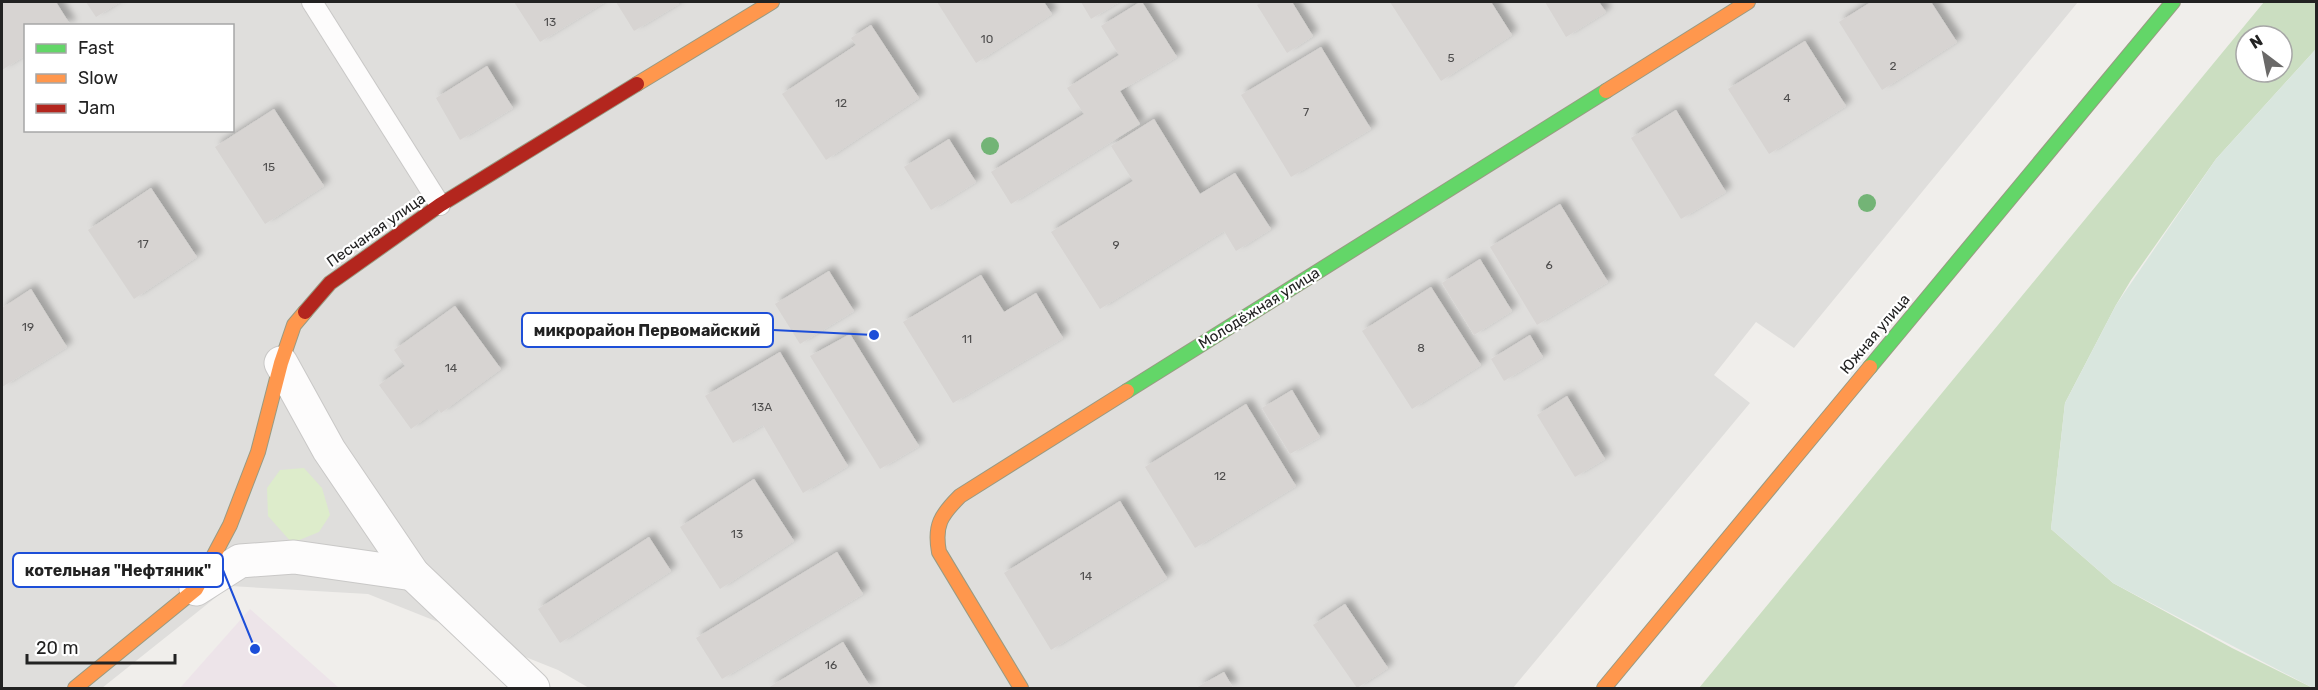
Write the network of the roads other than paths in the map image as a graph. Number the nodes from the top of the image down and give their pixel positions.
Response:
1 (312, 2) edge
2 (772, 2) edge
3 (1748, 2) edge
4 (2173, 2) edge
5 (440, 205) junction
6 (281, 363) junction
7 (413, 574) junction
8 (196, 589) junction
9 (75, 688) edge
10 (533, 688) edge
11 (1021, 688) edge
12 (1604, 688) edge

1 - 5 lane
2 - 5 street, Песчаная улица
3 - 11 street, Молодёжная улица
4 - 12 street, Южная улица
5 - 6 street, Песчаная улица
6 - 7 street
6 - 8 street, Песчаная улица
7 - 8 street
7 - 10 street
8 - 9 street, Песчаная улица

